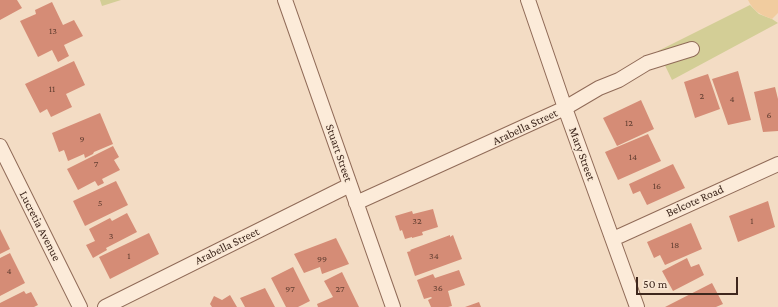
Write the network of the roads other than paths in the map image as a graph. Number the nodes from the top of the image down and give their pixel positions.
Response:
1 (285, 0) edge
2 (528, 0) edge
3 (692, 49) dead end
4 (565, 108) junction
5 (0, 146) edge
6 (778, 164) edge
7 (350, 185) junction
8 (356, 203) junction
9 (613, 239) junction
10 (80, 307) edge
11 (105, 307) edge
12 (393, 307) edge
13 (636, 307) edge

1 - 7 street, Stuart Street
2 - 4 street, Mary Street
3 - 4 street, Arabella Street
4 - 8 street, Arabella Street
4 - 9 street, Mary Street
5 - 10 street, Lucretia Avenue
6 - 9 street, Belcote Road
7 - 8 street, Stuart Street
7 - 11 street, Arabella Street
8 - 12 street, Stuart Street
9 - 13 street, Mary Street

